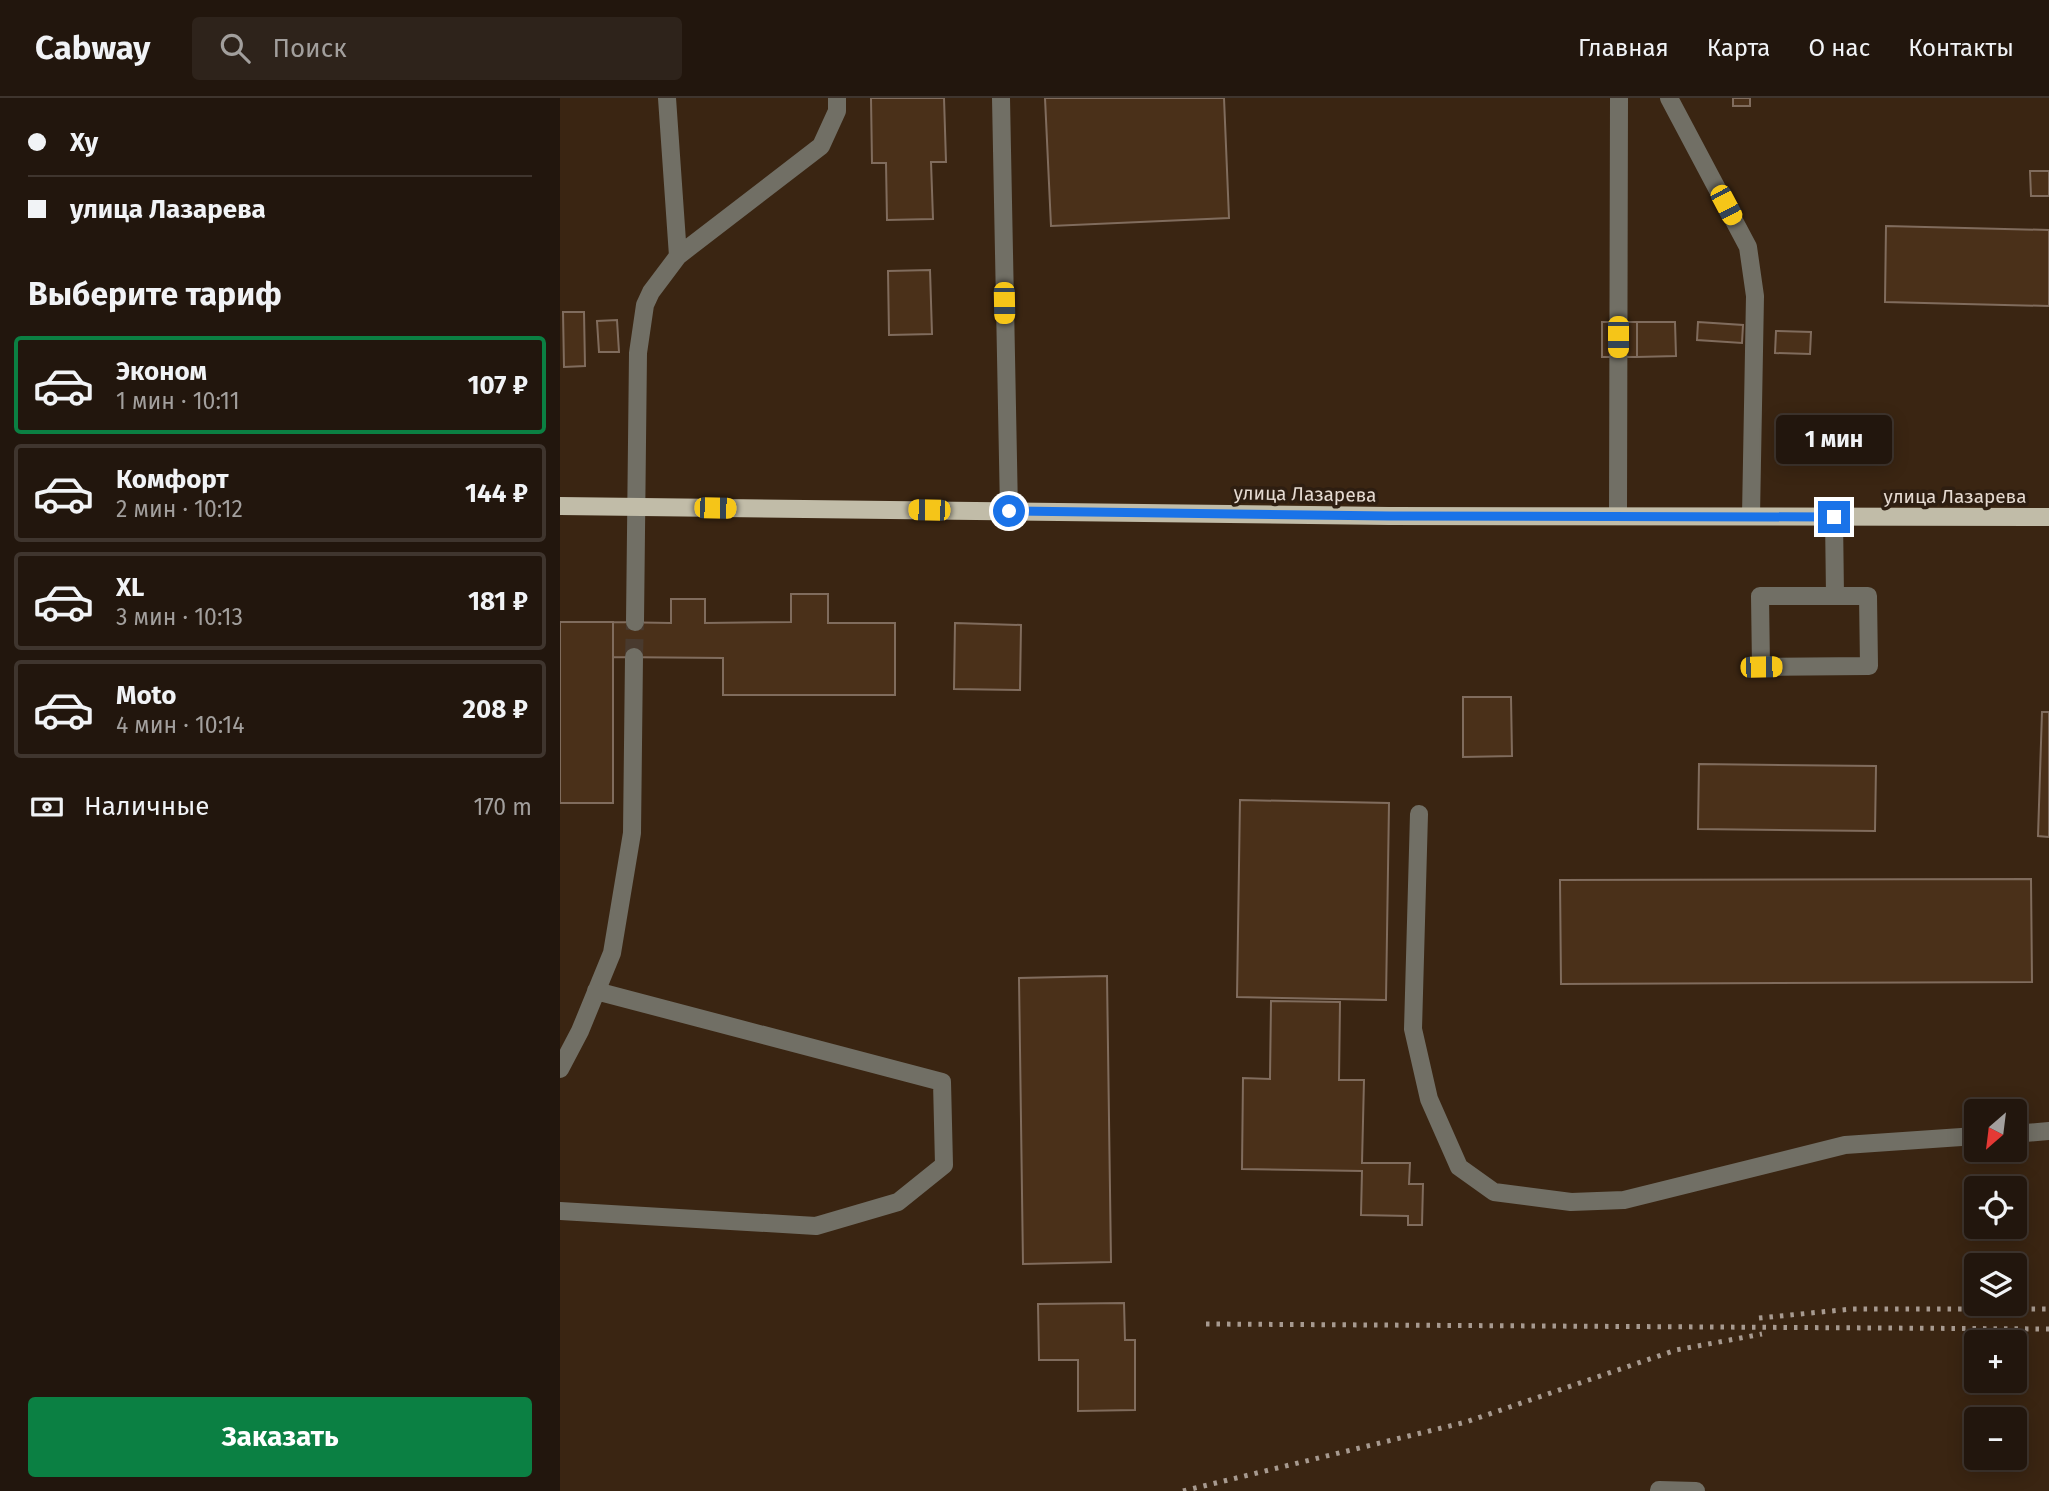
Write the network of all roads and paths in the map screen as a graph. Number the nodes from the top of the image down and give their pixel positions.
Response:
1 (667, 98) edge
2 (836, 98) edge
3 (1001, 98) edge
4 (1619, 98) edge
5 (1669, 98) edge
6 (678, 257) junction
7 (560, 506) edge
8 (635, 507) junction
9 (1009, 511) junction
10 (1618, 515) junction
11 (1751, 516) junction
12 (1834, 517) junction
13 (2049, 517) edge
14 (1835, 596) junction
15 (635, 622) tunnel mouth
16 (634, 657) tunnel mouth
17 (1419, 814) dead end
18 (596, 991) junction
19 (560, 1069) edge
20 (2049, 1131) edge
21 (2027, 1133) edge
22 (1964, 1137) edge
23 (560, 1211) edge
24 (1659, 1490) edge
25 (1696, 1491) edge

1 - 6 lane
2 - 6 lane
3 - 9 lane
4 - 10 lane
5 - 11 lane
6 - 8 lane
7 - 8 main road, улица Лазарева
8 - 9 main road, улица Лазарева
8 - 15 lane
9 - 10 main road, улица Лазарева
10 - 11 main road, улица Лазарева
11 - 12 main road, улица Лазарева
12 - 13 main road, улица Лазарева
12 - 14 lane
14 - 14 lane
16 - 18 lane
17 - 22 lane
18 - 19 lane
18 - 23 lane
20 - 21 lane
24 - 25 lane

